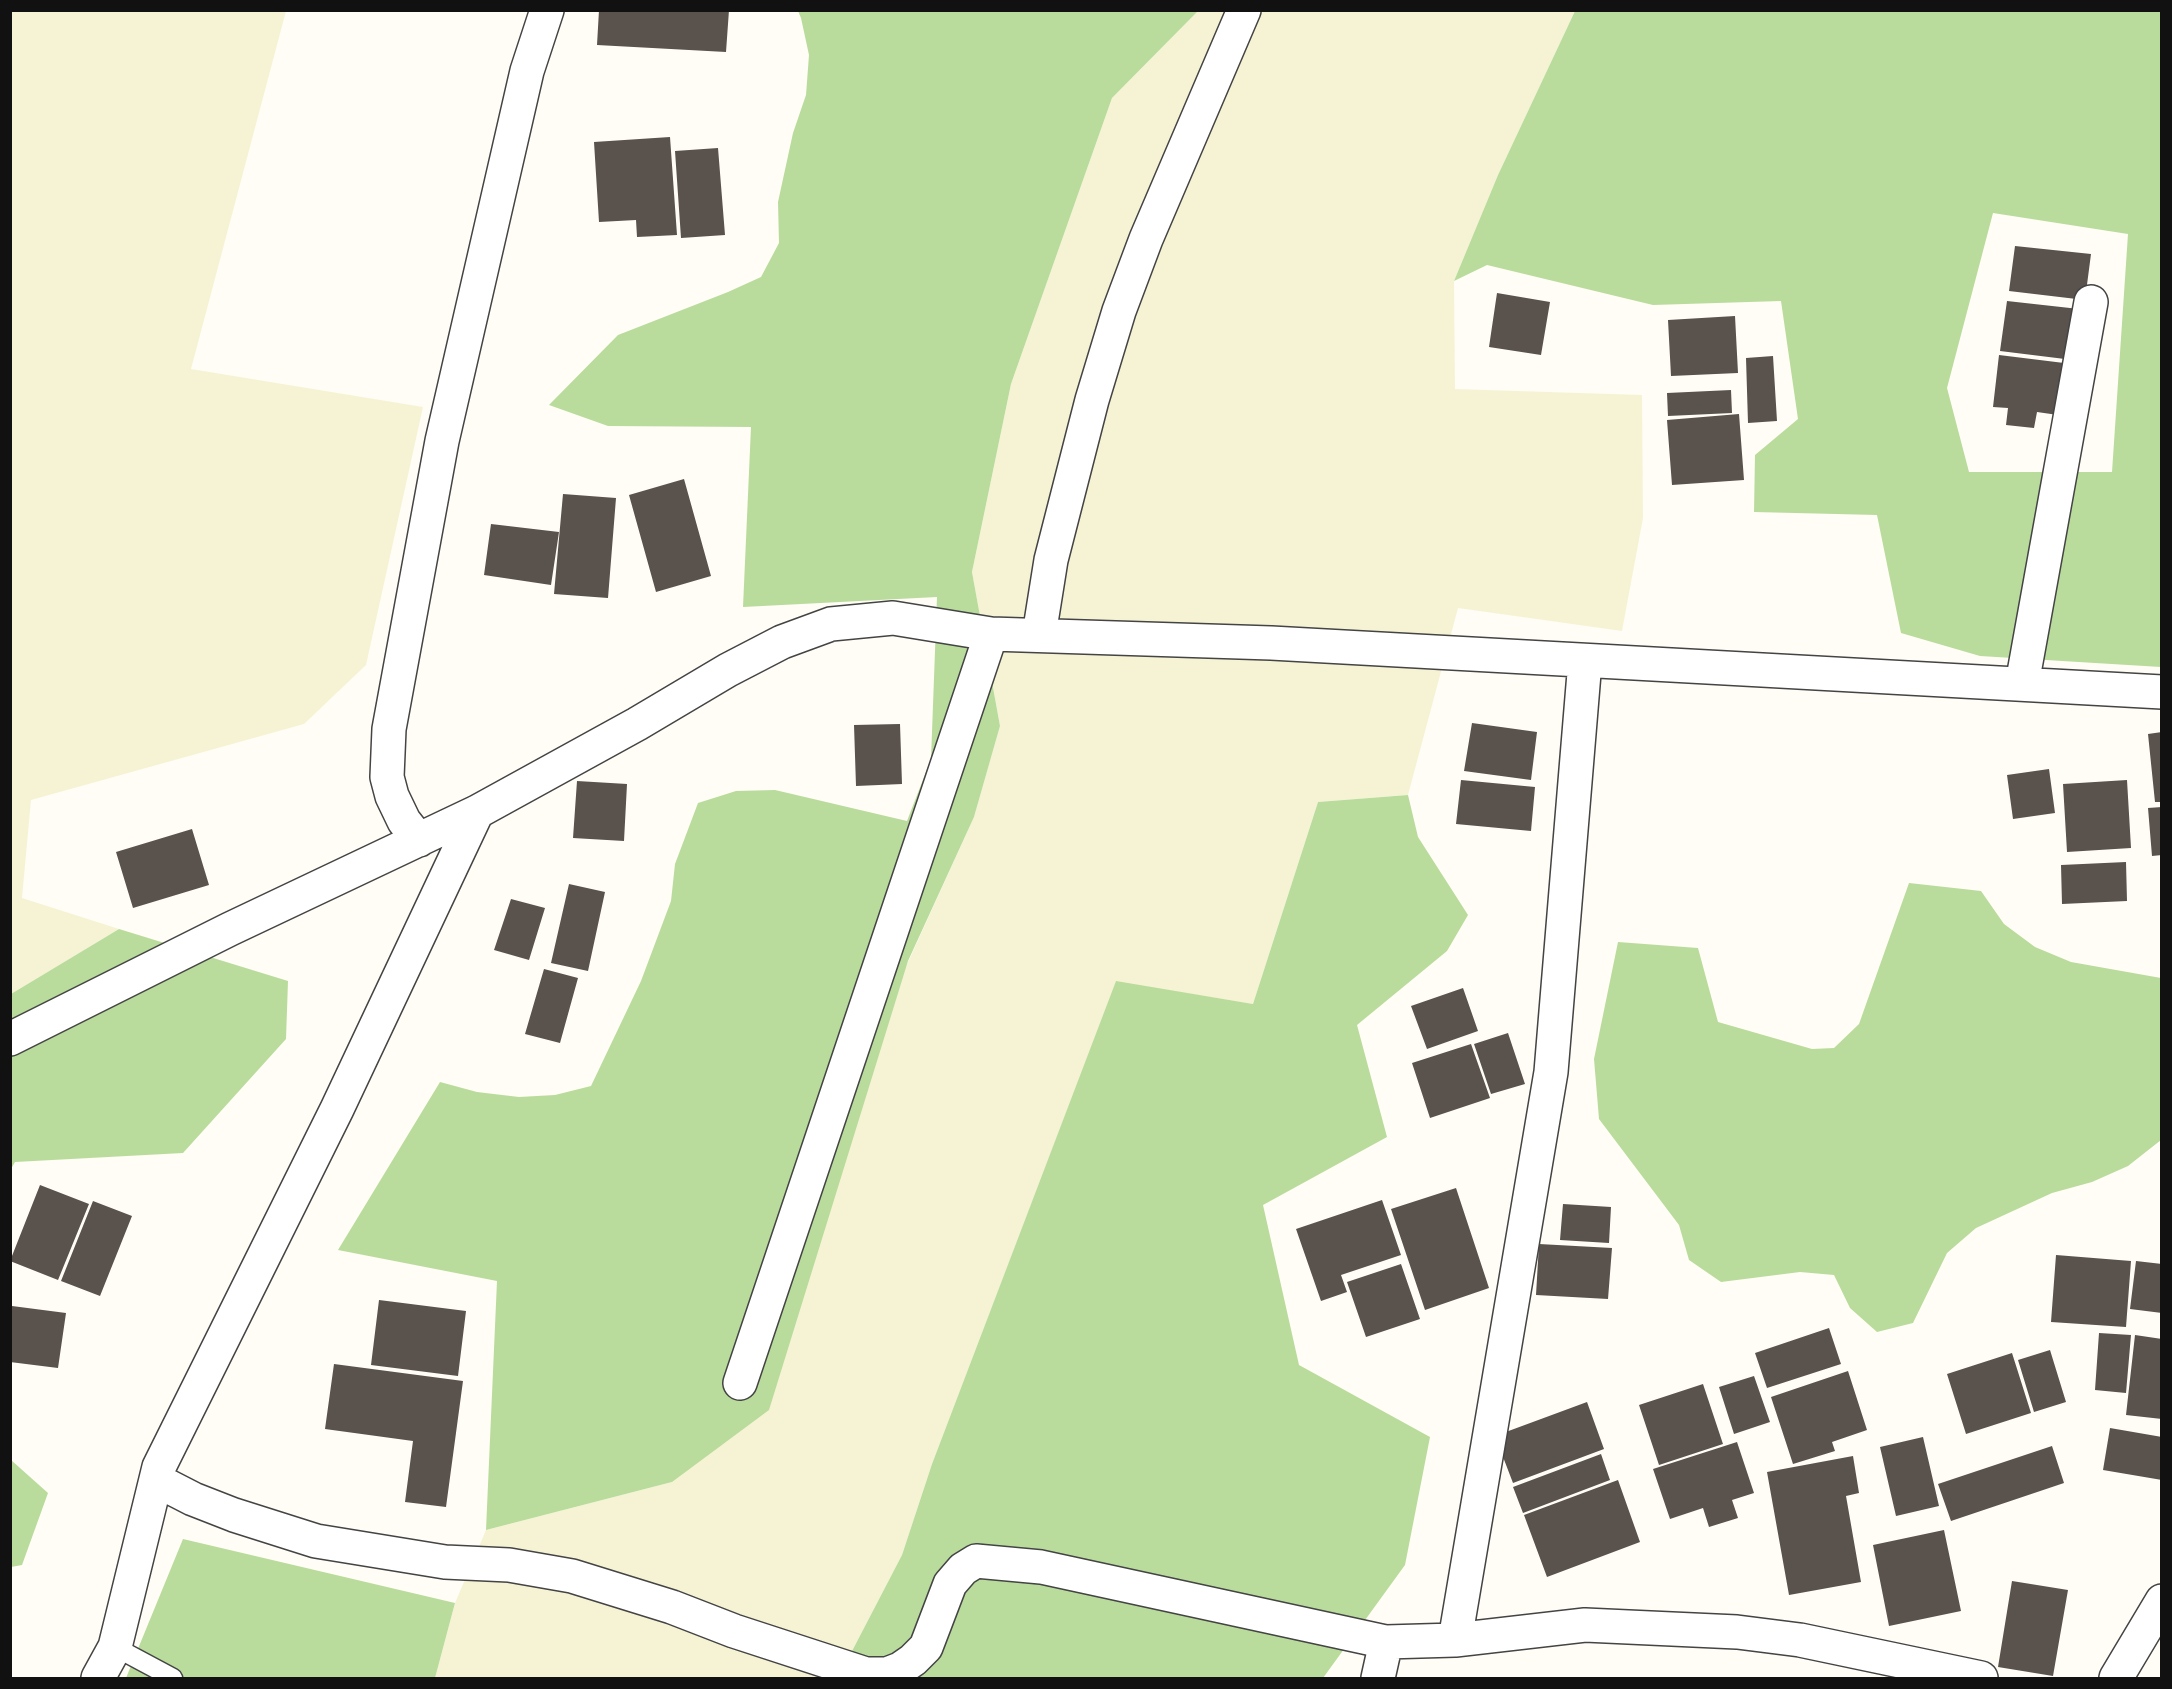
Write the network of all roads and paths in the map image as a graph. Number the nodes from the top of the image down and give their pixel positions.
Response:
1 (547, 10) edge
2 (1244, 10) edge
3 (2091, 302) dead end
4 (991, 634) junction
5 (1039, 635) junction
6 (1585, 661) junction
7 (2022, 684) junction
8 (2162, 692) edge
9 (477, 812) junction
10 (419, 840) junction
11 (10, 1039) edge
12 (740, 1383) dead end
13 (156, 1480) junction
14 (2162, 1601) edge
15 (1455, 1640) junction
16 (1386, 1642) junction
17 (115, 1647) junction
18 (98, 1678) edge
19 (173, 1678) edge
20 (1378, 1678) edge
21 (1981, 1678) edge
22 (2116, 1678) edge

1 - 10 street
2 - 5 street
3 - 7 street
4 - 5 street
4 - 9 street
4 - 12 street
5 - 6 street
6 - 7 street
6 - 15 street
7 - 8 street
9 - 10 street
9 - 13 street
10 - 11 street
13 - 16 street
13 - 17 street
14 - 22 street
15 - 16 street
15 - 21 street
16 - 20 street
17 - 18 street
17 - 19 lane

